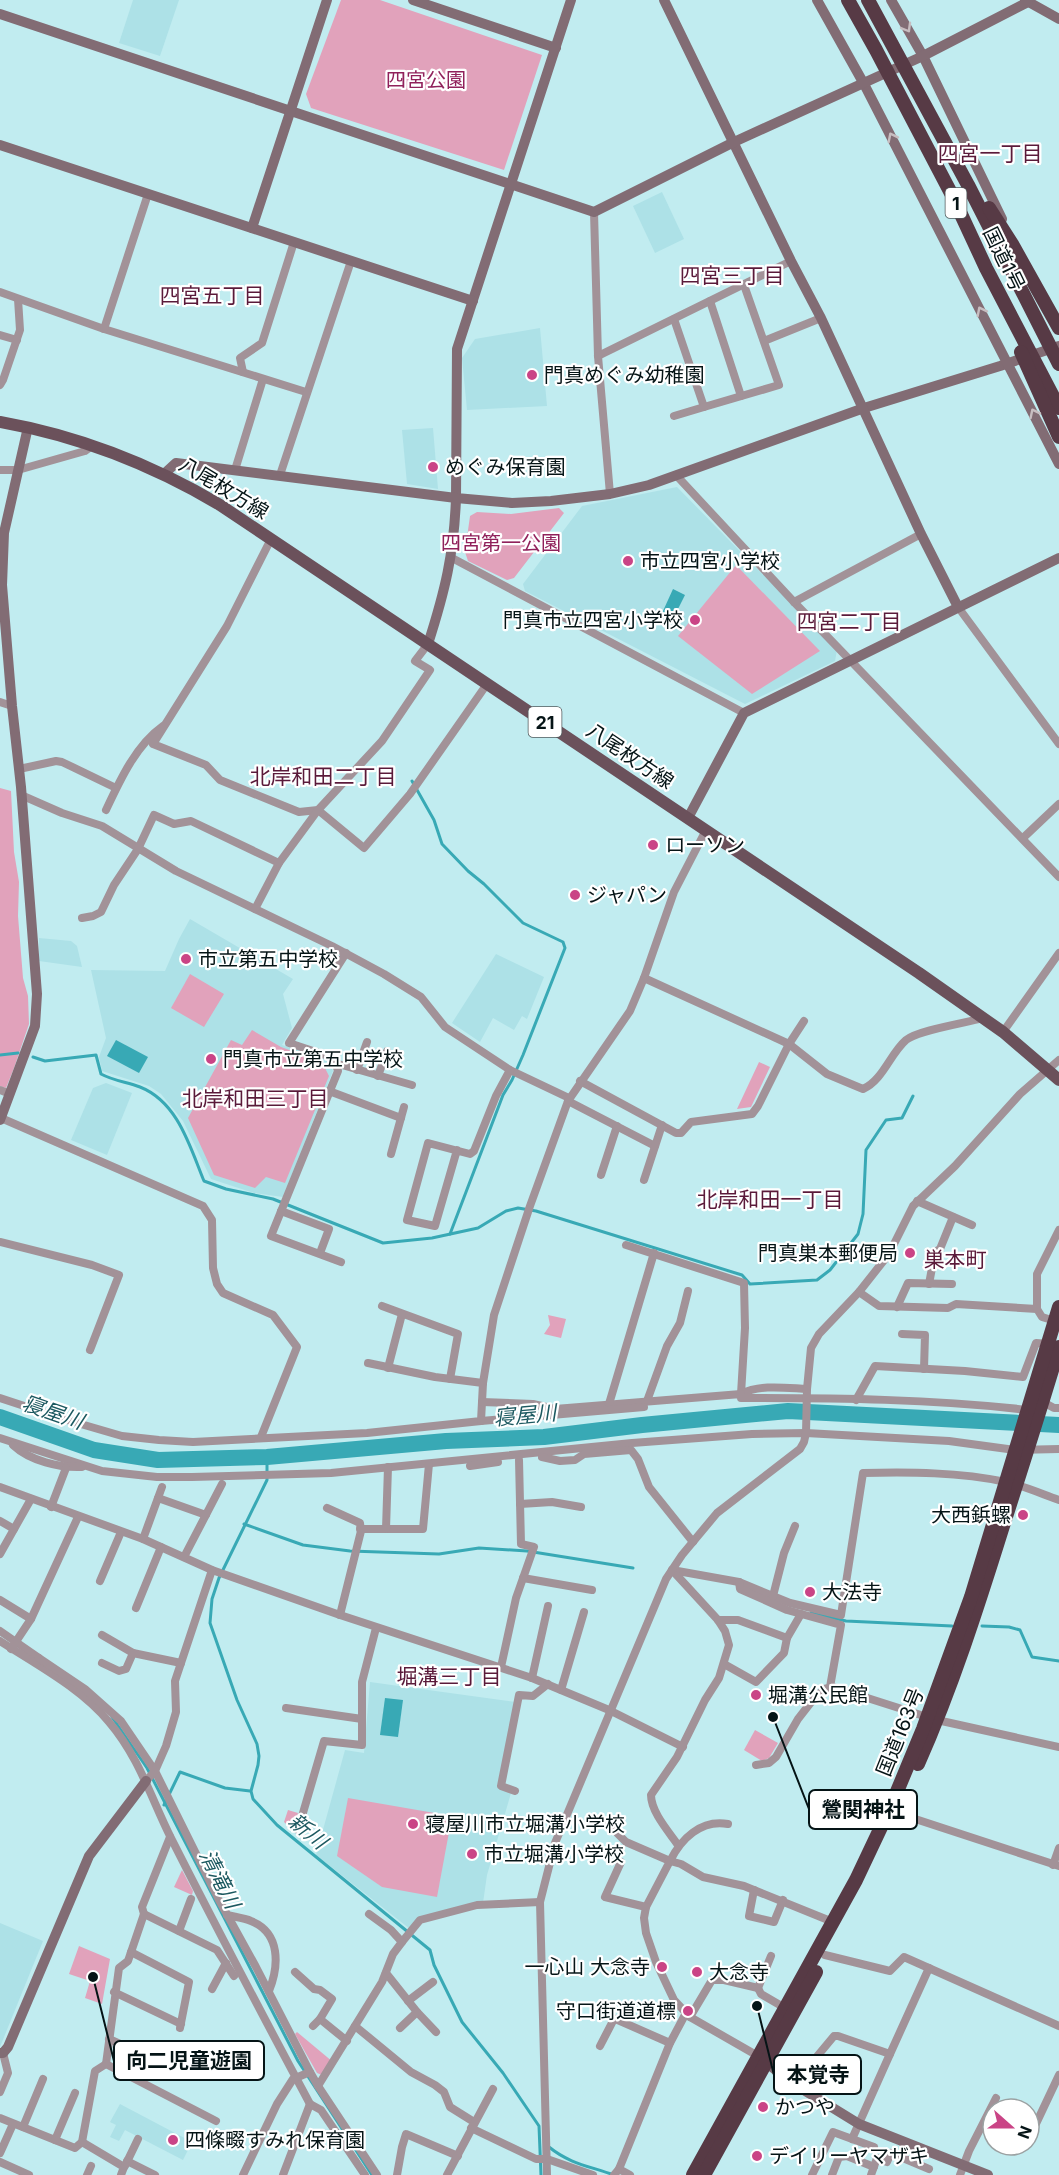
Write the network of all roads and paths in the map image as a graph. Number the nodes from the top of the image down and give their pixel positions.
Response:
1 (327, 0) edge
2 (413, 0) edge
3 (572, 0) edge
4 (664, 0) edge
5 (817, 0) edge
6 (849, 0) edge
7 (869, 0) edge
8 (891, 0) edge
9 (1027, 1) edge
10 (0, 14) edge
11 (1059, 18) edge
12 (892, 40) junction
13 (556, 48) junction
14 (923, 56) junction
15 (864, 84) junction
16 (291, 111) junction
17 (734, 142) junction
18 (0, 145) edge
19 (511, 184) junction
20 (148, 194) junction
21 (594, 212) junction
22 (252, 228) junction
23 (294, 242) junction
24 (1012, 244) junction
25 (351, 261) junction
26 (791, 261) junction
27 (986, 268) junction
28 (744, 285) junction
29 (0, 292) edge
30 (18, 299) junction
31 (710, 301) junction
32 (472, 302) junction
33 (821, 318) junction
34 (674, 319) junction
35 (1059, 328) edge
36 (104, 329) junction
37 (0, 335) edge
38 (17, 340) junction
39 (764, 341) junction
40 (1059, 346) edge
41 (598, 356) junction
42 (1059, 358) edge
43 (1008, 362) junction
44 (1059, 364) edge
45 (243, 372) junction
46 (263, 379) junction
47 (1, 383) edge
48 (306, 392) junction
49 (741, 396) junction
50 (1059, 398) edge
51 (704, 407) junction
52 (864, 408) junction
53 (1059, 408) edge
54 (674, 416) dead end
55 (0, 422) edge
56 (28, 427) junction
57 (1059, 437) edge
58 (93, 445) junction
59 (1059, 464) edge
60 (0, 470) edge
61 (18, 470) junction
62 (235, 470) junction
63 (164, 474) junction
64 (280, 475) junction
65 (676, 475) junction
66 (610, 494) junction
67 (456, 498) junction
68 (921, 534) junction
69 (271, 539) junction
70 (452, 558) junction
71 (1059, 558) edge
72 (794, 602) junction
73 (958, 607) junction
74 (428, 644) junction
75 (851, 660) junction
76 (487, 684) junction
77 (0, 702) edge
78 (12, 706) junction
79 (744, 713) junction
80 (166, 724) junction
81 (1059, 744) edge
82 (19, 769) junction
83 (116, 789) junction
84 (21, 795) junction
85 (1059, 804) edge
86 (106, 810) dead end
87 (318, 810) junction
88 (688, 818) junction
89 (706, 830) junction
90 (1023, 838) junction
91 (138, 849) junction
92 (279, 862) junction
93 (1059, 877) edge
94 (255, 909) junction
95 (82, 918) dead end
96 (346, 953) junction
97 (1059, 953) edge
98 (644, 978) junction
99 (983, 1018) junction
100 (804, 1021) dead end
101 (1003, 1032) junction
102 (367, 1042) dead end
103 (789, 1044) junction
104 (387, 1051) dead end
105 (1059, 1060) edge
106 (335, 1063) junction
107 (357, 1070) junction
108 (510, 1070) junction
109 (1047, 1070) junction
110 (378, 1076) junction
111 (580, 1080) junction
112 (1059, 1080) edge
113 (412, 1085) dead end
114 (330, 1091) junction
115 (5, 1092) edge
116 (568, 1100) junction
117 (404, 1107) dead end
118 (401, 1118) junction
119 (0, 1119) edge
120 (662, 1125) junction
121 (617, 1126) junction
122 (655, 1146) junction
123 (457, 1150) junction
124 (391, 1154) dead end
125 (601, 1175) dead end
126 (644, 1180) dead end
127 (917, 1202) junction
128 (283, 1206) junction
129 (953, 1217) junction
130 (972, 1225) dead end
131 (1059, 1230) edge
132 (0, 1242) edge
133 (626, 1245) dead end
134 (320, 1253) junction
135 (654, 1253) junction
136 (341, 1262) dead end
137 (929, 1284) junction
138 (952, 1284) dead end
139 (688, 1291) dead end
140 (859, 1292) junction
141 (382, 1306) dead end
142 (897, 1307) junction
143 (1038, 1309) junction
144 (402, 1314) junction
145 (1057, 1314) edge
146 (902, 1334) dead end
147 (1054, 1345) edge
148 (90, 1350) dead end
149 (368, 1363) dead end
150 (388, 1368) junction
151 (924, 1369) junction
152 (450, 1379) junction
153 (483, 1383) junction
154 (807, 1389) junction
155 (741, 1396) junction
156 (0, 1398) edge
157 (807, 1398) junction
158 (856, 1400) junction
159 (647, 1401) junction
160 (482, 1402) junction
161 (609, 1404) junction
162 (1037, 1408) junction
163 (1059, 1408) edge
164 (481, 1421) junction
165 (806, 1433) junction
166 (261, 1437) junction
167 (0, 1438) edge
168 (10, 1442) junction
169 (579, 1449) junction
170 (1023, 1449) junction
171 (1059, 1449) edge
172 (542, 1457) junction
173 (519, 1460) junction
174 (429, 1464) junction
175 (470, 1466) dead end
176 (87, 1467) junction
177 (388, 1467) junction
178 (66, 1468) junction
179 (222, 1484) dead end
180 (1011, 1484) junction
181 (0, 1487) edge
182 (162, 1487) dead end
183 (158, 1498) junction
184 (31, 1499) junction
185 (1059, 1500) edge
186 (520, 1504) junction
187 (51, 1507) junction
188 (581, 1507) dead end
189 (327, 1508) dead end
190 (206, 1515) junction
191 (78, 1517) junction
192 (0, 1521) edge
193 (795, 1526) dead end
194 (14, 1529) junction
195 (360, 1529) junction
196 (386, 1529) junction
197 (121, 1532) junction
198 (143, 1539) junction
199 (693, 1542) junction
200 (161, 1547) junction
201 (0, 1554) edge
202 (184, 1557) junction
203 (672, 1570) junction
204 (218, 1571) junction
205 (523, 1578) junction
206 (100, 1581) dead end
207 (740, 1582) junction
208 (592, 1590) dead end
209 (773, 1596) junction
210 (0, 1600) edge
211 (548, 1606) dead end
212 (136, 1608) dead end
213 (584, 1612) dead end
214 (801, 1614) junction
215 (340, 1616) junction
216 (31, 1619) junction
217 (718, 1620) junction
218 (376, 1628) junction
219 (0, 1631) edge
220 (102, 1635) dead end
221 (787, 1638) junction
222 (0, 1641) edge
223 (14, 1645) junction
224 (133, 1653) junction
225 (37, 1661) junction
226 (102, 1663) dead end
227 (181, 1663) junction
228 (724, 1664) junction
229 (501, 1667) junction
230 (532, 1678) junction
231 (548, 1684) junction
232 (830, 1687) junction
233 (561, 1690) junction
234 (286, 1708) dead end
235 (609, 1710) junction
236 (932, 1718) junction
237 (362, 1719) junction
238 (683, 1747) junction
239 (1059, 1747) edge
240 (756, 1765) dead end
241 (150, 1776) junction
242 (515, 1791) dead end
243 (897, 1813) junction
244 (607, 1823) dead end
245 (728, 1824) dead end
246 (298, 1830) dead end
247 (170, 1837) junction
248 (678, 1845) junction
249 (1059, 1848) edge
250 (669, 1861) junction
251 (621, 1862) dead end
252 (1056, 1865) edge
253 (754, 1890) junction
254 (191, 1899) dead end
255 (783, 1900) junction
256 (540, 1902) junction
257 (646, 1907) junction
258 (144, 1914) junction
259 (369, 1914) dead end
260 (227, 1916) junction
261 (833, 1922) junction
262 (179, 1931) junction
263 (402, 1942) junction
264 (131, 1952) junction
265 (825, 1955) junction
266 (771, 1956) dead end
267 (226, 1963) junction
268 (929, 1968) junction
269 (295, 1972) dead end
270 (386, 1973) junction
271 (234, 1976) dead end
272 (434, 1982) dead end
273 (212, 1989) dead end
274 (758, 1989) junction
275 (269, 1991) junction
276 (114, 1992) junction
277 (408, 2001) junction
278 (785, 2008) junction
279 (417, 2013) junction
280 (604, 2014) dead end
281 (688, 2015) junction
282 (320, 2019) junction
283 (614, 2019) junction
284 (313, 2026) dead end
285 (356, 2026) junction
286 (1059, 2026) edge
287 (400, 2028) dead end
288 (435, 2032) dead end
289 (109, 2039) junction
290 (347, 2041) junction
291 (670, 2043) junction
292 (600, 2046) dead end
293 (2, 2053) edge
294 (890, 2054) junction
295 (762, 2060) junction
296 (106, 2064) junction
297 (169, 2066) dead end
298 (310, 2072) junction
299 (1059, 2075) edge
300 (297, 2078) junction
301 (43, 2079) dead end
302 (794, 2084) junction
303 (318, 2086) junction
304 (494, 2089) dead end
305 (0, 2091) edge
306 (75, 2093) dead end
307 (310, 2104) junction
308 (1041, 2113) edge
309 (0, 2118) edge
310 (216, 2121) dead end
311 (13, 2124) junction
312 (859, 2124) junction
313 (473, 2125) junction
314 (23, 2127) junction
315 (981, 2130) edge
316 (138, 2139) dead end
317 (852, 2139) junction
318 (896, 2139) junction
319 (55, 2140) junction
320 (82, 2142) junction
321 (874, 2147) dead end
322 (0, 2153) edge
323 (891, 2153) junction
324 (458, 2156) junction
325 (547, 2159) junction
326 (0, 2162) edge
327 (91, 2166) dead end
328 (124, 2168) edge
329 (929, 2169) dead end
330 (962, 2170) edge
331 (872, 2171) edge
332 (617, 2172) edge
333 (29, 2175) edge
334 (87, 2175) edge
335 (155, 2175) edge
336 (243, 2175) edge
337 (283, 2175) edge
338 (365, 2175) edge
339 (377, 2175) edge
340 (398, 2175) edge
341 (447, 2175) edge
342 (547, 2175) edge
343 (593, 2175) edge
344 (630, 2175) edge
345 (693, 2175) edge
346 (704, 2175) edge
347 (812, 2175) edge
348 (832, 2175) edge
349 (988, 2175) edge

1 - 16 street
2 - 13 street
3 - 13 street
4 - 17 street
5 - 15 street
6 - 27 highway, 国道1号 / 1
6 - 50 highway
7 - 12 highway, 国道1号 / 1
7 - 44 highway
8 -> 14 street
9 - 11 street
9 - 14 street
10 - 16 street
12 - 24 highway
12 - 42 highway, 国道1号 / 1
13 - 19 street
14 - 15 street
14 - 24 street
15 - 17 street
43 -> 15 street
16 - 19 street
16 - 22 street
17 - 21 street
17 - 26 street
18 - 20 street
19 - 21 street
19 - 32 street
20 - 22 street
20 - 36 street
21 - 41 street
22 - 23 street
23 - 25 street
23 - 45 street
24 - 35 highway
25 - 32 street
25 - 48 street
26 - 28 street
26 - 33 street
27 - 53 highway, 国道1号 / 1
27 - 57 highway
28 - 31 street
28 - 39 street
29 - 30 street
30 - 36 street
30 - 38 street
31 - 34 street
31 - 49 street
32 - 67 street
33 - 39 street
33 - 52 street
34 - 41 street
34 - 51 street
36 - 45 street
37 - 38 street
38 - 47 street
39 - 49 street
40 - 43 street
41 - 66 street
43 - 52 street
59 -> 43 street
45 - 46 street
46 - 48 street
46 - 62 street
48 - 64 street
49 - 51 street
51 - 54 street
52 - 65 street
52 - 68 street
55 - 56 main road, 八尾枚方線 / 21
56 - 58 main road, 八尾枚方線 / 21
56 - 61 street
58 - 61 street
58 - 63 main road, 八尾枚方線 / 21
60 - 61 street
61 - 78 street
62 - 63 street
62 - 64 street
63 - 69 main road, 八尾枚方線 / 21
64 - 67 street
65 - 66 street
65 - 72 street
66 - 67 street
67 - 70 street
68 - 72 street
68 - 73 street
69 - 74 main road, 八尾枚方線 / 21
69 - 80 street
70 - 74 street
70 - 79 street
71 - 73 street
72 - 75 street
73 - 75 street
73 - 81 street
74 - 76 main road, 八尾枚方線 / 21
74 - 87 street
75 - 79 street
75 - 90 street
76 - 87 street
76 - 88 main road, 八尾枚方線 / 21
77 - 78 street
78 - 82 street
79 - 88 street
80 - 83 street
80 - 87 street
82 - 83 street
82 - 84 street
83 - 86 street
84 - 91 street
84 - 115 street
85 - 90 street
87 - 92 street
88 - 89 main road, 八尾枚方線 / 21
89 - 98 street
89 - 99 main road, 八尾枚方線 / 21
90 - 93 street
91 - 92 street
91 - 94 street
91 - 95 street
92 - 94 street
94 - 96 street
96 - 106 street
96 - 108 street
97 - 101 street
98 - 103 street
98 - 111 street
99 - 101 main road, 八尾枚方線 / 21
99 - 103 street
100 - 103 street
101 - 109 main road, 八尾枚方線 / 21
102 - 107 street
103 - 120 street
104 - 110 street
105 - 109 street
106 - 107 street
106 - 114 street
107 - 110 street
108 - 116 street
108 - 123 street
109 - 112 main road, 八尾枚方線 / 21
109 - 127 street
110 - 113 street
111 - 116 street
111 - 120 street
114 - 118 street
114 - 128 street
115 - 119 street
116 - 121 street
116 - 153 street
117 - 118 street
118 - 124 street
119 - 166 street
120 - 122 street
121 - 122 street
121 - 125 street
122 - 126 street
123 - 123 street
127 - 129 street
127 - 140 street
128 - 134 street
128 - 134 street
129 - 130 street
129 - 137 street
131 - 143 street
132 - 148 street
133 - 135 street
134 - 136 street
135 - 155 street
135 - 161 street
137 - 138 street
137 - 142 street
139 - 159 street
140 - 142 street
140 - 154 street
141 - 144 street
142 - 143 street
143 - 145 street
144 - 150 street
144 - 152 street
145 - 147 highway, 国道163号
146 - 151 street
147 - 151 street
147 - 162 highway, 国道163号
149 - 150 street
150 - 152 street
151 - 158 street
152 - 153 street
153 - 160 street
154 - 155 street
154 - 157 street
155 - 157 street
155 - 159 street
155 - 164 street
156 - 166 street
157 - 158 street
157 - 165 street
158 - 162 street
159 - 161 street
160 - 161 street
160 - 164 street
162 - 163 street
162 - 170 highway, 国道163号
164 - 166 street
165 - 169 street
165 - 170 street
165 - 199 street
167 - 168 street
168 - 176 street
168 - 178 street
169 - 172 street
169 - 174 street
170 - 171 street
170 - 180 highway, 国道163号
172 - 173 street
172 - 199 street
173 - 175 street
173 - 186 street
174 - 177 street
174 - 196 street
176 - 177 street
176 - 178 street
177 - 196 street
178 - 187 street
179 - 190 street
180 - 185 street
180 - 209 street
180 - 236 highway, 国道163号
181 - 184 street
182 - 183 street
183 - 190 street
183 - 198 street
184 - 187 street
184 - 194 street
186 - 188 street
186 - 205 street
187 - 191 street
189 - 195 street
190 - 202 street
191 - 197 street
191 - 216 street
192 - 194 street
193 - 209 street
194 - 201 street
195 - 196 street
195 - 215 street
197 - 198 street
197 - 206 street
198 - 200 street
199 - 203 street
200 - 202 street
200 - 212 street
202 - 204 street
203 - 207 street
203 - 217 street
203 - 235 street
204 - 215 street
204 - 227 street
205 - 208 street
205 - 229 street
207 - 209 street
207 - 214 street
210 - 216 street
211 - 230 street
213 - 233 street
214 - 221 street
214 - 232 street
215 - 218 street
216 - 223 street
217 - 221 street
217 - 228 street
218 - 229 street
218 - 237 street
219 - 223 street
220 - 224 street
221 - 228 street
222 - 223 street
223 - 225 street
224 - 226 street
224 - 227 street
225 - 241 street
225 - 241 street
227 - 241 street
228 - 238 street
229 - 230 street
230 - 231 street
231 - 233 street
231 - 242 street
232 - 236 street
232 - 240 street
233 - 235 street
234 - 237 street
235 - 238 street
235 - 256 street
236 - 239 street
236 - 243 highway, 国道163号
236 - 261 highway, 国道163号
237 - 246 street
238 - 248 street
241 - 247 street
241 - 260 street
241 - 293 street
243 - 252 street
243 - 265 highway, 国道163号
244 - 250 street
245 - 248 street
247 - 258 street
247 - 300 street
248 - 250 street
249 - 252 street
250 - 253 street
250 - 257 street
251 - 257 street
253 - 255 street
253 - 255 street
254 - 262 street
255 - 261 street
256 - 263 street
256 - 325 street
257 - 281 street
258 - 262 street
258 - 264 street
259 - 263 street
260 - 275 street
260 - 275 street
261 - 278 highway, 国道163号
262 - 267 street
263 - 270 street
264 - 276 street
264 - 276 street
265 - 268 street
265 - 295 highway, 国道163号
266 - 274 street
267 - 271 street
267 - 273 street
268 - 286 street
268 - 294 street
269 - 282 street
270 - 277 street
270 - 285 street
272 - 277 street
274 - 278 street
274 - 281 street
275 - 298 street
276 - 289 street
277 - 279 street
278 - 295 highway, 国道163号
279 - 287 street
279 - 288 street
280 - 283 street
281 - 291 street
281 - 295 street
282 - 284 street
282 - 290 street
283 - 291 street
283 - 292 street
285 - 290 street
285 - 313 street
289 - 296 street
289 - 297 street
290 - 303 street
291 - 332 street
293 - 305 street
294 - 302 street
294 - 312 street
295 - 302 street
295 - 345 highway, 国道163号
295 - 346 highway, 国道163号
296 - 310 street
296 - 320 street
298 - 300 street
298 - 303 street
299 - 308 street
300 - 307 street
300 - 336 street
301 - 314 street
302 - 312 street
303 - 339 street
304 - 313 street
306 - 319 street
307 - 337 street
307 - 338 street
309 - 311 street
311 - 314 street
311 - 322 street
312 - 317 street
312 - 318 street
313 - 324 street
313 - 325 street
314 - 319 street
315 - 330 street
316 - 328 street
317 - 321 street
317 - 347 street
318 - 323 street
318 - 330 street
319 - 320 street
320 - 328 street
323 - 329 street
323 - 331 street
324 - 340 street
324 - 341 street
325 - 342 street
325 - 343 street
326 - 333 street
327 - 334 street
328 - 335 street
330 - 349 street
331 - 348 street
332 - 344 street

